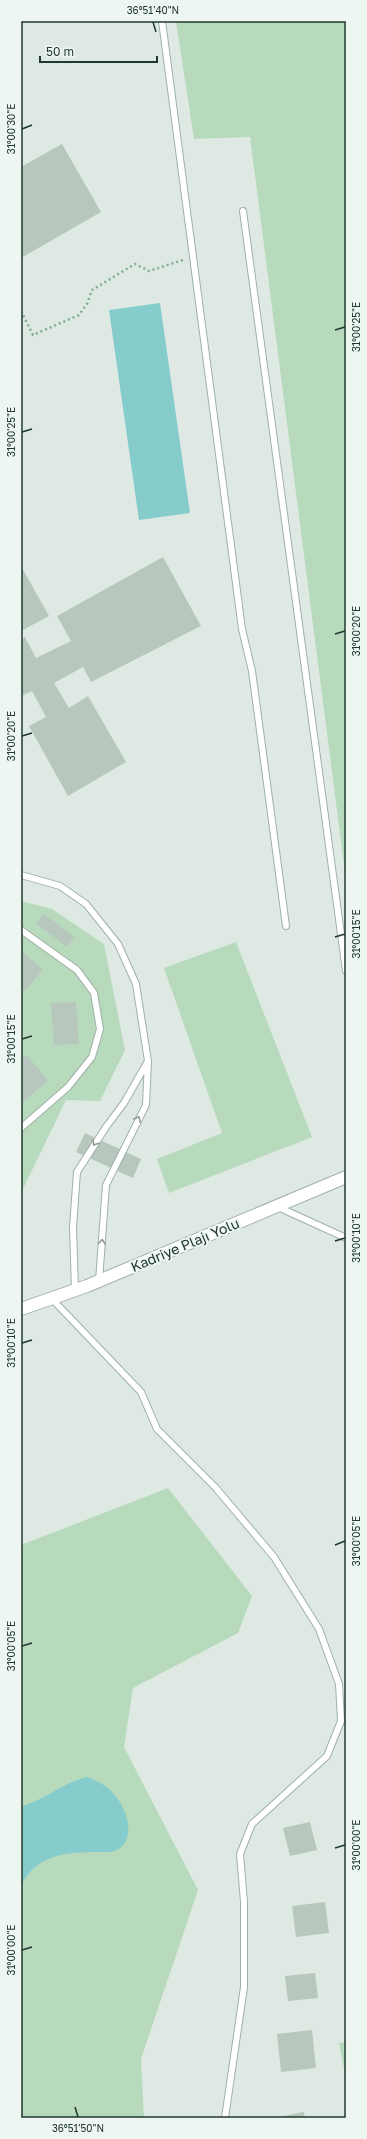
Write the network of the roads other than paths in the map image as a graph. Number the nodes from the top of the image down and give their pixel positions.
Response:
1 (162, 21) edge
2 (243, 211) dead end
3 (21, 874) edge
4 (286, 926) dead end
5 (21, 930) edge
6 (346, 972) edge
7 (148, 1061) junction
8 (21, 1128) edge
9 (346, 1177) edge
10 (278, 1207) junction
11 (346, 1238) edge
12 (99, 1281) junction
13 (75, 1290) junction
14 (51, 1298) junction
15 (21, 1309) edge
16 (225, 2118) edge

1 - 4 lane
2 - 6 lane
3 - 7 lane
5 - 8 lane
12 -> 7 lane
7 -> 13 lane
9 - 10 street, Kadriye Plajı Yolu
10 - 11 lane
10 - 12 street, Kadriye Plajı Yolu
12 - 13 street, Kadriye Plajı Yolu
13 - 14 street, Kadriye Plajı Yolu
14 - 15 street, Kadriye Plajı Yolu
14 - 16 lane

